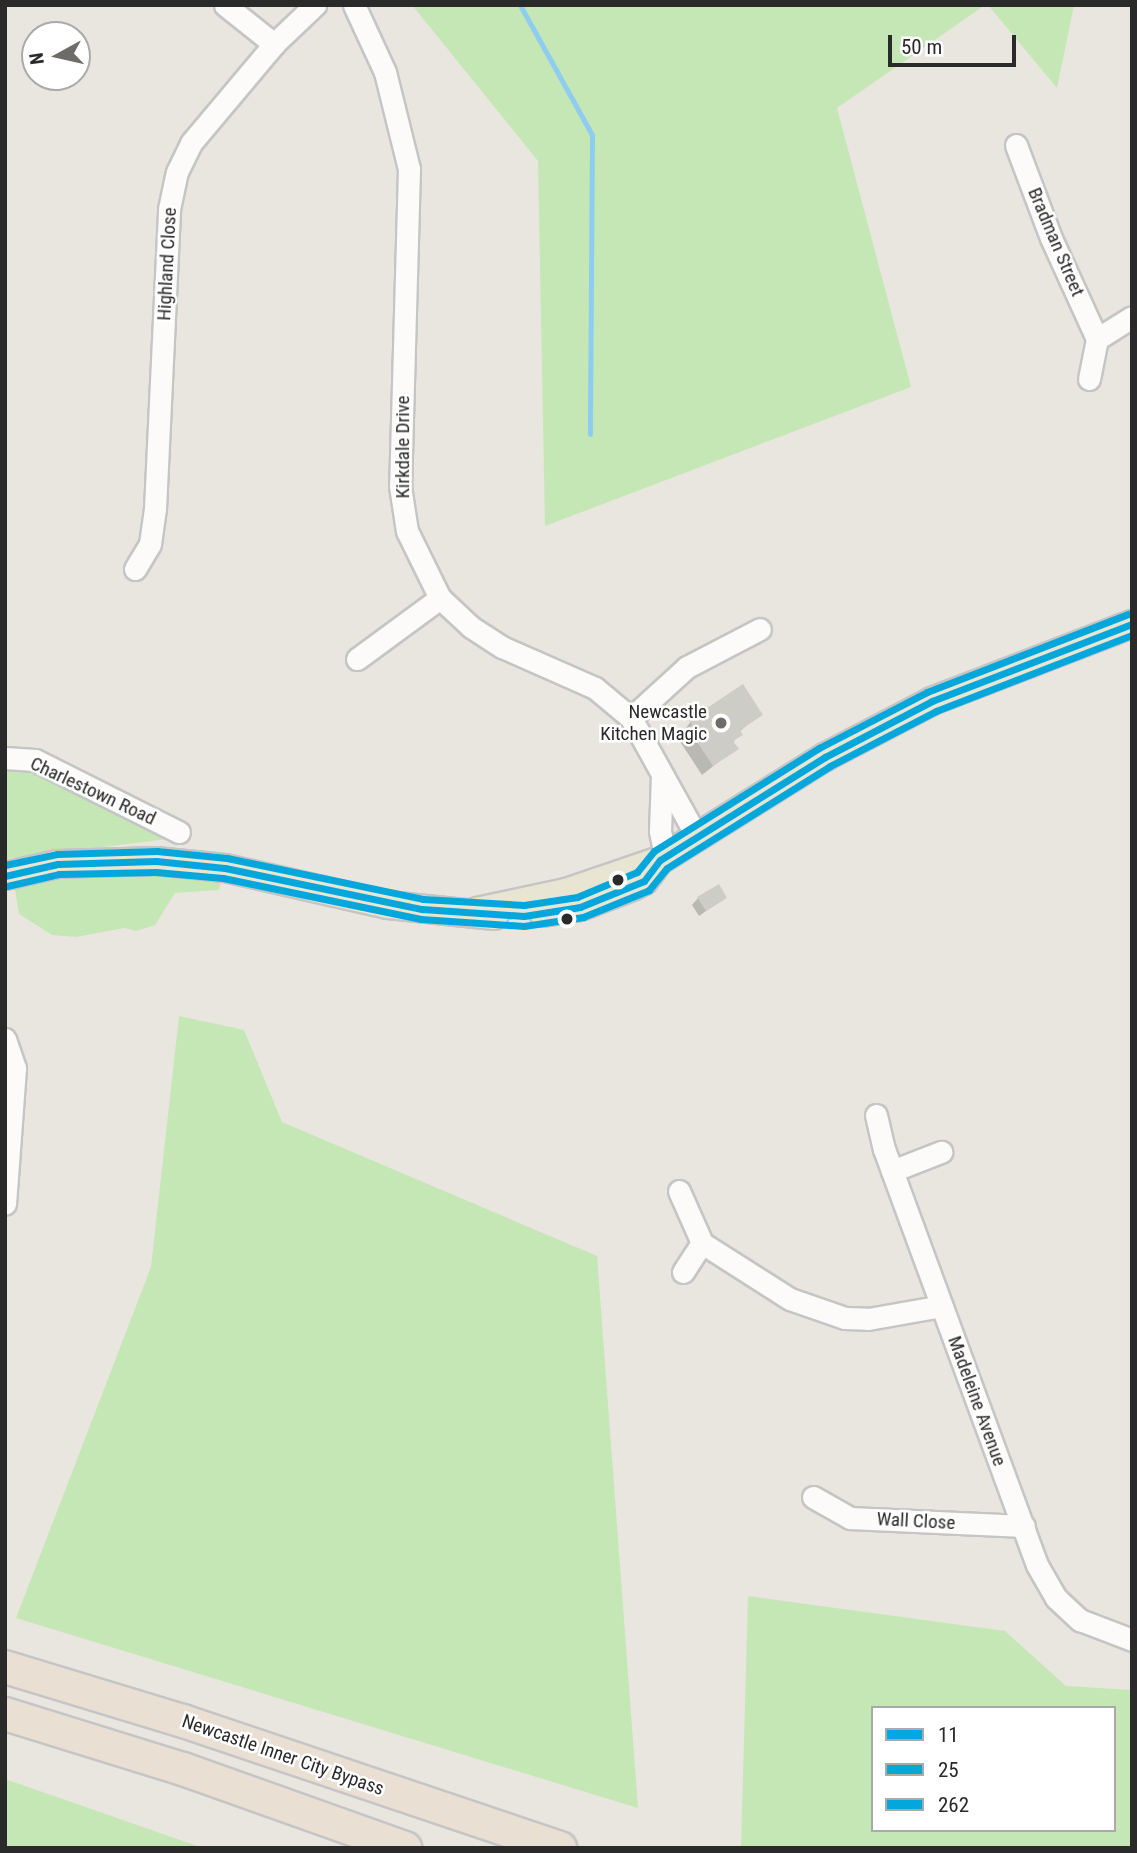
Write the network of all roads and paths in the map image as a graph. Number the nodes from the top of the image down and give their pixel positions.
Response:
1 (225, 5) edge
2 (315, 5) edge
3 (354, 5) edge
4 (274, 44) junction
5 (1016, 145) dead end
6 (1132, 317) edge
7 (1097, 339) junction
8 (1089, 379) dead end
9 (135, 569) dead end
10 (440, 598) junction
11 (1132, 624) edge
12 (760, 629) dead end
13 (357, 659) dead end
14 (631, 718) junction
15 (5, 758) edge
16 (662, 774) junction
17 (179, 832) dead end
18 (697, 837) junction
19 (662, 859) junction
20 (5, 876) edge
21 (5, 1039) edge
22 (876, 1115) dead end
23 (942, 1152) dead end
24 (892, 1171) junction
25 (679, 1191) dead end
26 (5, 1203) edge
27 (702, 1243) junction
28 (683, 1272) dead end
29 (942, 1306) junction
30 (813, 1497) dead end
31 (1024, 1526) junction
32 (1132, 1640) edge
33 (5, 1667) edge
34 (5, 1714) edge
35 (405, 1848) edge
36 (559, 1848) edge

1 - 4 street
2 - 4 street, Highland Close
3 - 10 street, Kirkdale Drive
4 - 9 street, Highland Close
5 - 7 street, Bradman Street
6 - 7 street
7 - 8 street
10 - 13 street
10 - 14 street, Kirkdale Drive
11 - 18 main road
12 - 14 street
14 - 16 street, Kirkdale Drive
15 - 17 street, Charlestown Road
16 - 18 street, Kirkdale Drive
16 - 19 street
18 - 19 main road
19 - 20 main road
21 - 26 street
22 - 24 street, Madeleine Avenue
23 - 24 street
24 - 29 street, Madeleine Avenue
25 - 27 street
27 - 28 street
27 - 29 street
29 - 31 street, Madeleine Avenue
30 - 31 street, Wall Close
31 - 32 street, Madeleine Avenue
33 - 36 highway, Newcastle Inner City Bypass
34 - 35 highway

